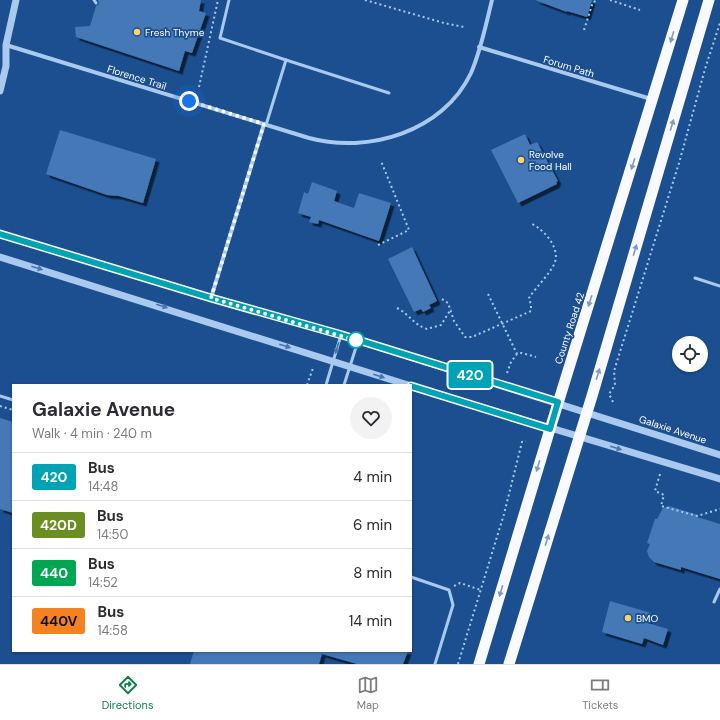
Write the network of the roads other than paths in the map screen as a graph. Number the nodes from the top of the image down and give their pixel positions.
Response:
1 (16, 0) edge
2 (229, 0) edge
3 (492, 0) edge
4 (684, 0) edge
5 (709, 0) edge
6 (6, 45) junction
7 (479, 47) junction
8 (0, 51) edge
9 (286, 60) junction
10 (0, 92) edge
11 (389, 93) dead end
12 (654, 100) junction
13 (265, 124) junction
14 (0, 234) edge
15 (0, 257) edge
16 (695, 278) dead end
17 (720, 286) edge
18 (211, 298) junction
19 (342, 335) junction
20 (358, 341) junction
21 (333, 362) junction
22 (350, 367) junction
23 (326, 384) edge
24 (344, 384) edge
25 (405, 384) edge
26 (412, 386) edge
27 (0, 396) edge
28 (12, 400) edge
29 (558, 402) junction
30 (586, 412) junction
31 (550, 429) junction
32 (579, 437) junction
33 (720, 455) edge
34 (720, 479) edge
35 (412, 576) edge
36 (720, 590) edge
37 (720, 597) edge
38 (435, 664) edge
39 (479, 664) edge
40 (509, 664) edge

1 - 6 street
2 - 9 lane
3 - 7 street, Florence Trail
4 -> 12 highway, County Road 42
30 -> 5 highway
6 - 8 street
6 - 10 street
6 - 13 street, Florence Trail
7 - 12 street, Forum Path
7 - 13 street, Florence Trail
9 - 11 lane
9 - 13 lane
12 -> 29 highway, County Road 42
13 - 18 street
14 - 18 street, Galaxie Avenue
15 -> 21 street
16 - 17 lane
18 - 19 street, Galaxie Avenue
19 - 20 street, Galaxie Avenue
19 -> 21 lane
20 - 22 lane
20 - 29 street, Galaxie Avenue
21 - 22 street
21 - 23 lane
22 - 24 lane
22 -> 25 street
26 - 31 street
27 - 28 lane
29 - 30 street, Galaxie Avenue
29 - 31 highway, County Road 42
30 - 32 highway
30 - 33 street, Galaxie Avenue
31 - 32 street
31 -> 39 highway, County Road 42
32 -> 34 street
40 -> 32 highway
35 - 38 lane
36 - 37 lane

